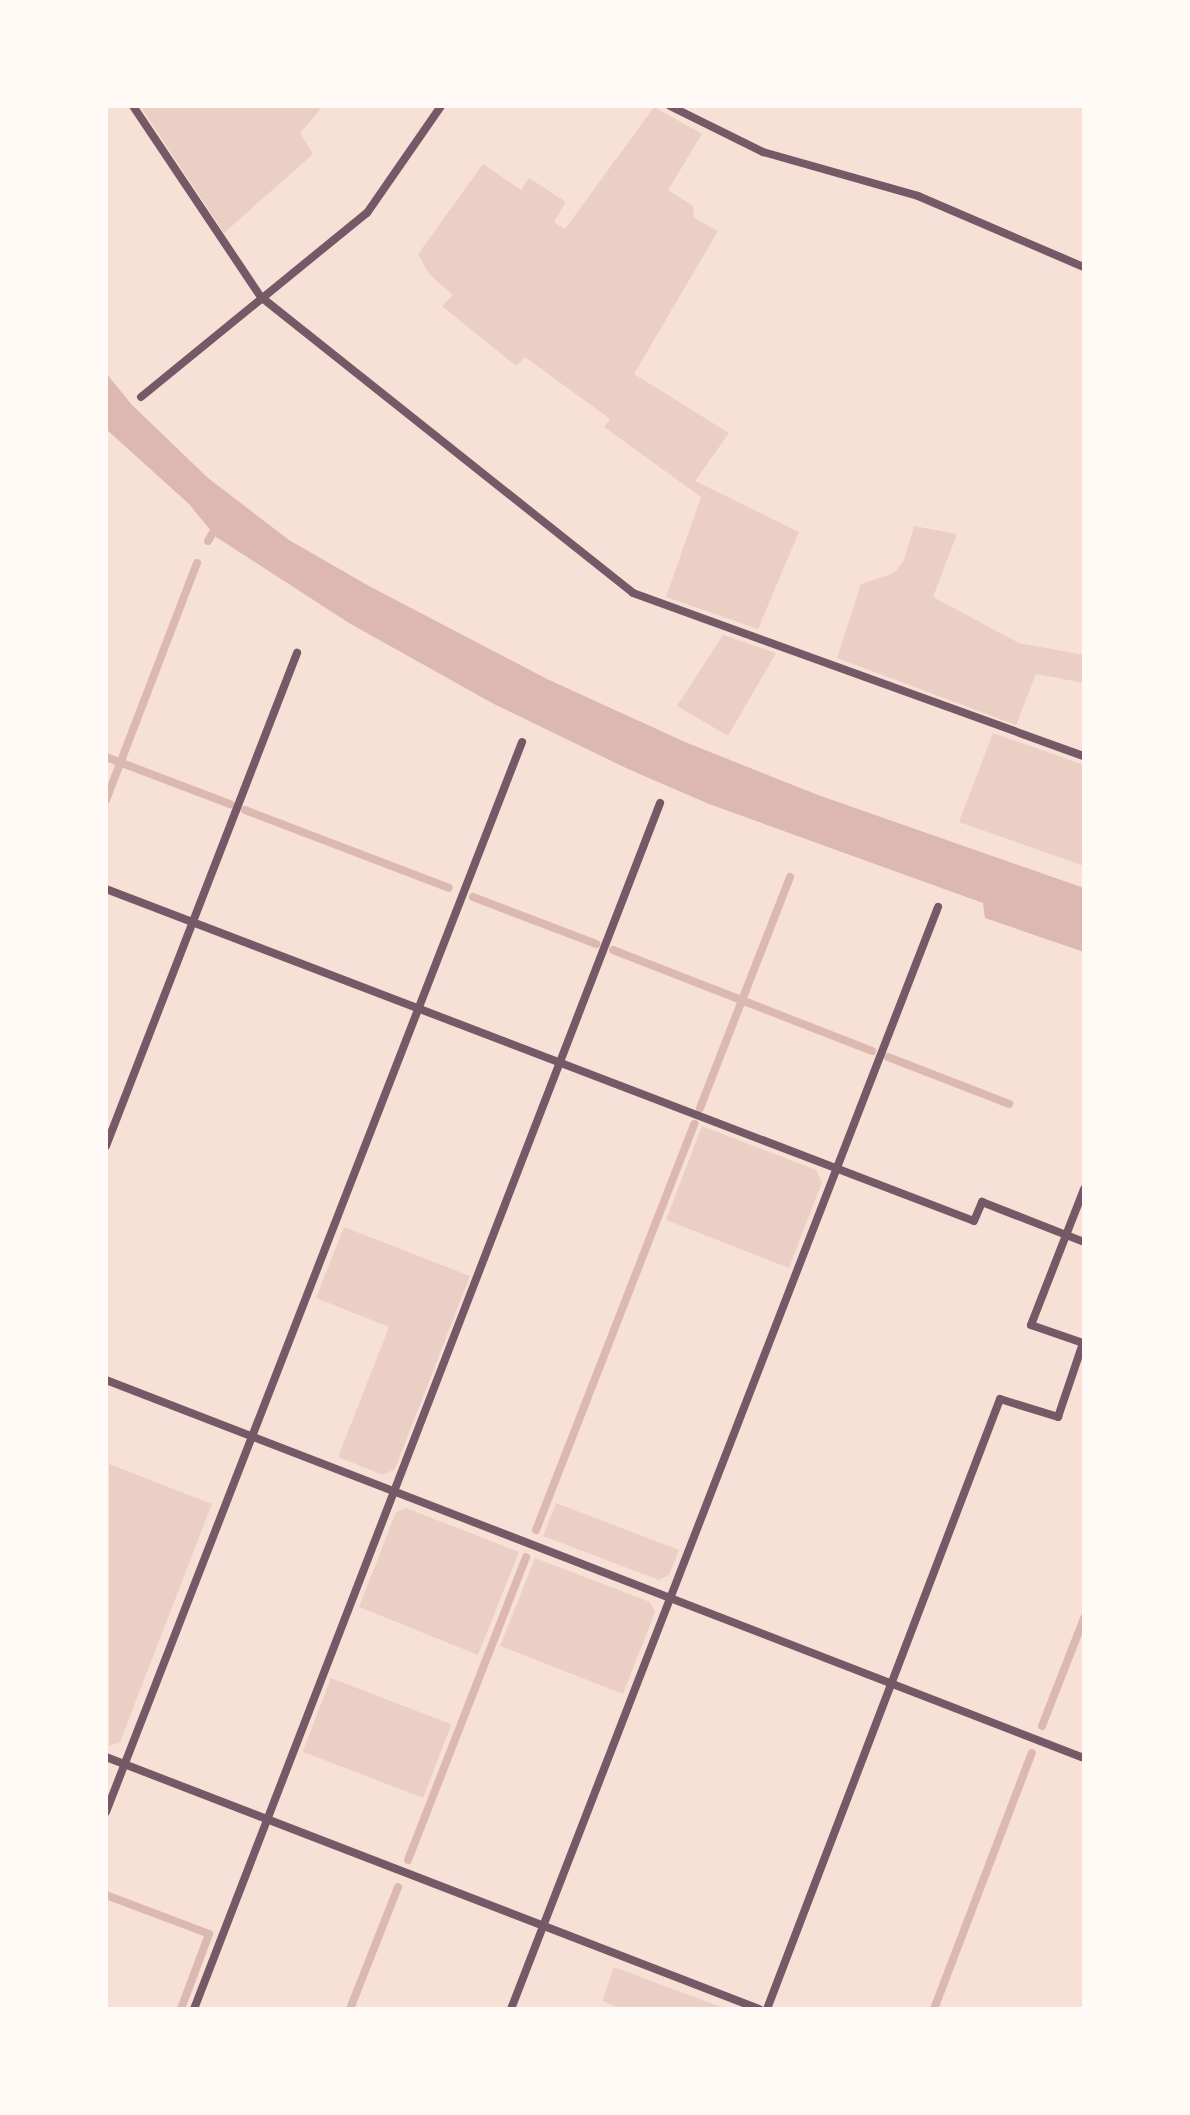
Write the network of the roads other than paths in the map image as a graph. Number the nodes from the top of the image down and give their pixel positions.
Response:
1 (133, 106) edge
2 (441, 106) edge
3 (670, 106) edge
4 (1084, 267) edge
5 (261, 297) junction
6 (141, 397) dead end
7 (297, 653) dead end
8 (522, 742) dead end
9 (1084, 756) edge
10 (660, 803) dead end
11 (106, 889) edge
12 (938, 907) dead end
13 (192, 922) junction
14 (418, 1008) junction
15 (561, 1063) junction
16 (106, 1146) edge
17 (837, 1168) junction
18 (1084, 1189) edge
19 (1066, 1235) junction
20 (1084, 1242) edge
21 (106, 1380) edge
22 (252, 1436) junction
23 (395, 1492) junction
24 (670, 1598) junction
25 (891, 1684) junction
26 (106, 1757) edge
27 (1084, 1758) edge
28 (124, 1764) junction
29 (106, 1812) edge
30 (267, 1819) junction
31 (543, 1926) junction
32 (194, 2009) edge
33 (511, 2009) edge
34 (759, 2009) edge
35 (767, 2009) edge

1 - 5 street
2 - 5 street
3 - 4 street
5 - 6 street
5 - 9 street
7 - 13 street
8 - 14 street
10 - 15 street
11 - 13 street
12 - 17 street
13 - 14 street
13 - 16 street
14 - 15 street
14 - 22 street
15 - 17 street
15 - 23 street
17 - 19 street
17 - 24 street
18 - 19 street
19 - 20 street
19 - 25 street
21 - 22 street
22 - 23 street
22 - 28 street
23 - 24 street
23 - 30 street
24 - 25 street
24 - 31 street
25 - 27 street
25 - 35 street
26 - 28 street
28 - 29 street
28 - 30 street
30 - 31 street
30 - 32 street
31 - 33 street
31 - 34 street

